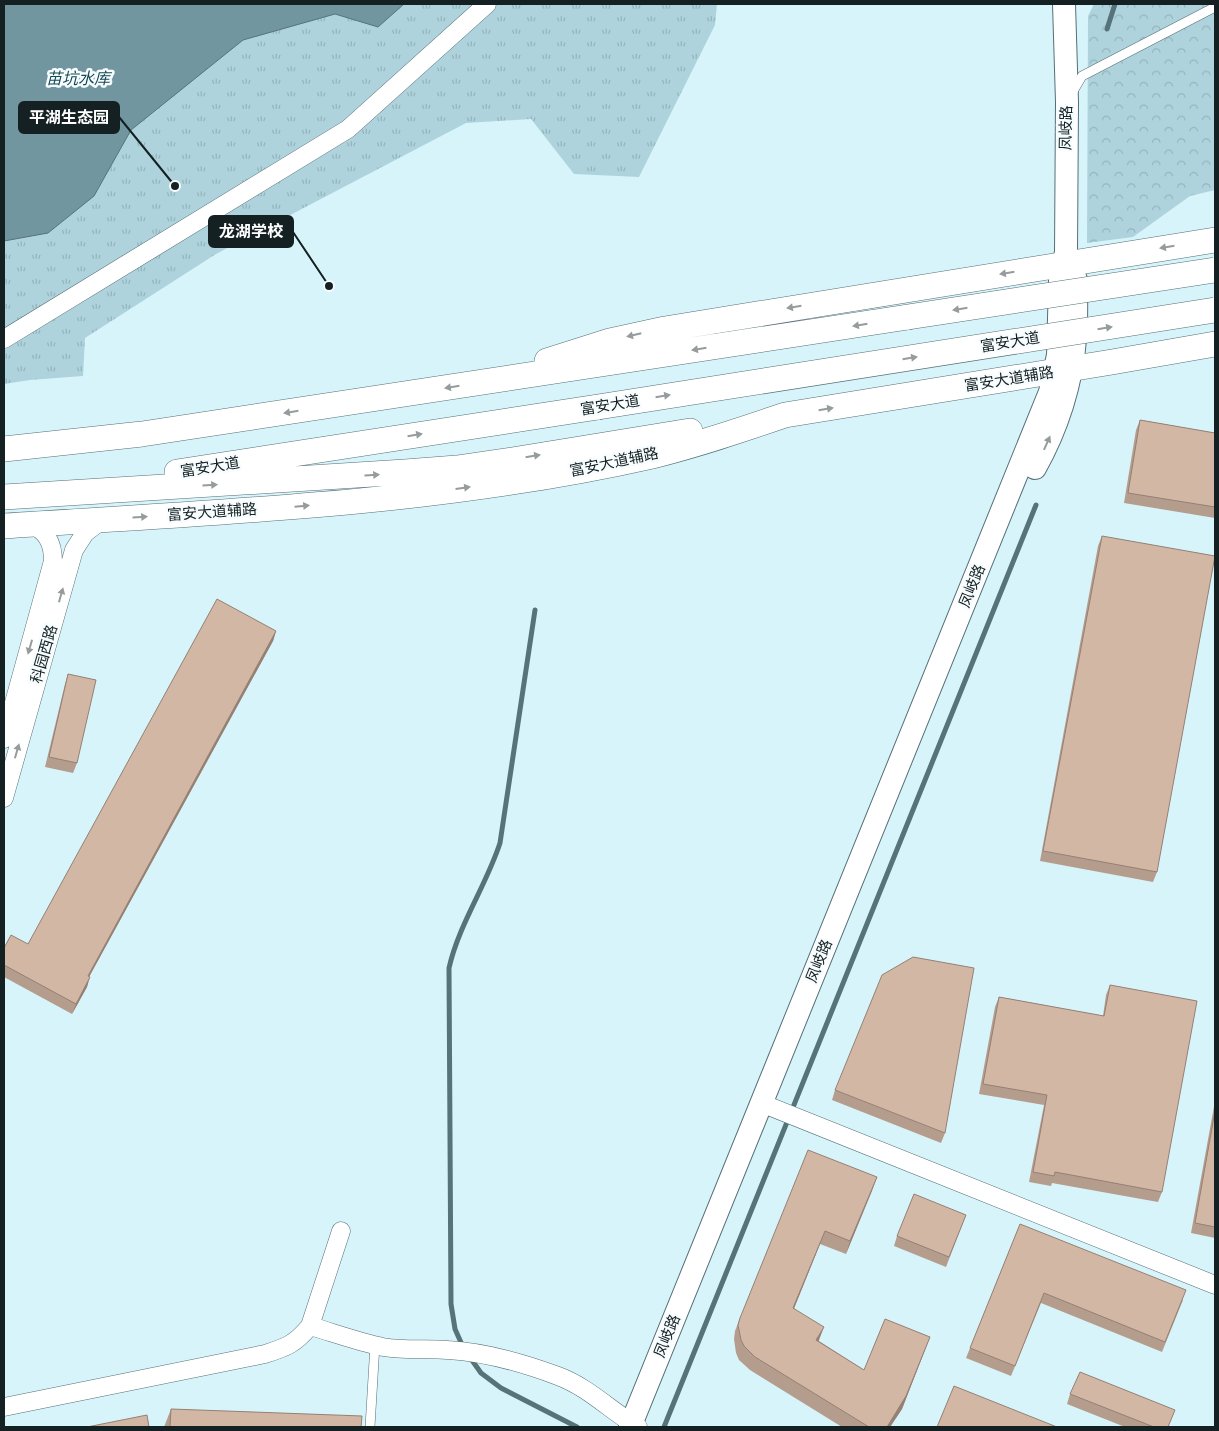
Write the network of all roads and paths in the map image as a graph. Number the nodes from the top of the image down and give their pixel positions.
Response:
1 (487, 4) edge
2 (1064, 4) edge
3 (1215, 8) edge
4 (1067, 102) junction
5 (1215, 240) edge
6 (1066, 259) junction
7 (1215, 270) edge
8 (1215, 310) edge
9 (4, 339) edge
10 (1215, 344) edge
11 (1215, 352) edge
12 (1112, 362) junction
13 (1063, 370) junction
14 (483, 382) junction
15 (785, 415) junction
16 (4, 449) edge
17 (4, 497) edge
18 (102, 520) junction
19 (30, 524) junction
20 (4, 526) edge
21 (4, 739) edge
22 (4, 798) edge
23 (761, 1103) junction
24 (341, 1231) dead end
25 (1215, 1285) edge
26 (310, 1326) junction
27 (375, 1344) junction
28 (4, 1408) edge
29 (633, 1426) edge
30 (370, 1427) edge

1 - 9 street
2 - 4 street, 凤岐路
3 - 4 lane
4 - 6 street, 凤岐路
5 -> 6 main road
6 - 13 street, 凤岐路
6 -> 14 main road
7 -> 14 main road, bridge
17 -> 8 main road, 富安大道, bridge
10 - 12 main road, 富安大道辅路
11 - 12 main road
12 - 13 main road, 富安大道辅路
15 -> 13 main road, 富安大道辅路
13 - 23 street, 凤岐路
14 -> 16 main road
17 -> 15 main road
18 -> 15 main road, 富安大道辅路
18 - 19 main road, 富安大道辅路
22 -> 18 street, 科园西路
19 - 20 main road, 富安大道辅路
19 -> 21 street, 科园西路
23 - 25 street
23 - 29 street, 凤岐路
24 - 26 street
26 - 27 street
26 - 28 street
27 - 29 street
27 - 30 lane

